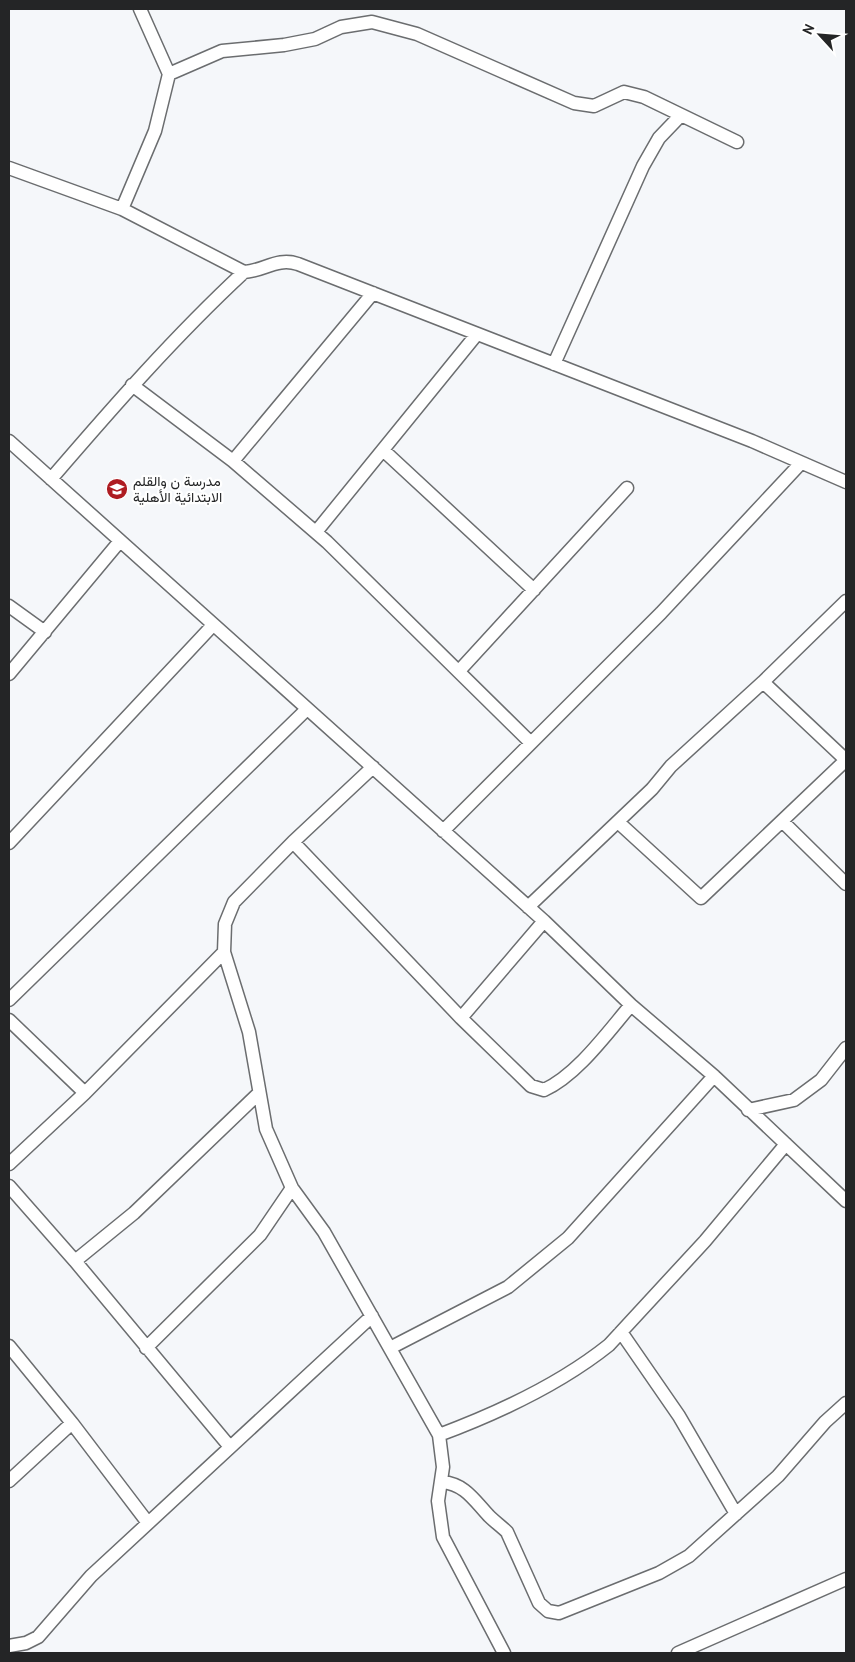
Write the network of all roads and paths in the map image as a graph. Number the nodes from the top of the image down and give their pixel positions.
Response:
1 (140, 9) edge
2 (169, 74) junction
3 (681, 115) junction
4 (737, 142) dead end
5 (9, 168) edge
6 (122, 209) junction
7 (244, 272) junction
8 (373, 293) junction
9 (477, 334) junction
10 (554, 364) junction
11 (132, 385) junction
12 (9, 441) edge
13 (383, 450) junction
14 (233, 461) junction
15 (801, 463) junction
16 (51, 479) junction
17 (846, 482) edge
18 (627, 488) dead end
19 (316, 532) junction
20 (120, 541) junction
21 (534, 590) junction
22 (846, 601) edge
23 (9, 606) edge
24 (213, 625) junction
25 (45, 632) junction
26 (459, 672) junction
27 (9, 674) edge
28 (763, 682) junction
29 (307, 709) junction
30 (531, 743) junction
31 (846, 760) edge
32 (373, 767) junction
33 (782, 821) junction
34 (618, 822) junction
35 (443, 831) junction
36 (293, 842) junction
37 (9, 843) edge
38 (846, 884) edge
39 (528, 907) junction
40 (544, 921) junction
41 (224, 952) junction
42 (9, 1000) edge
43 (631, 1005) junction
44 (461, 1018) junction
45 (9, 1020) edge
46 (846, 1048) edge
47 (714, 1076) junction
48 (86, 1092) junction
49 (259, 1093) junction
50 (748, 1110) junction
51 (786, 1144) junction
52 (22, 1151) junction
53 (9, 1154) edge
54 (9, 1164) edge
55 (9, 1186) edge
56 (292, 1188) junction
57 (846, 1201) edge
58 (75, 1261) junction
59 (372, 1316) junction
60 (621, 1332) junction
61 (9, 1346) edge
62 (146, 1348) junction
63 (390, 1348) junction
64 (846, 1403) edge
65 (72, 1423) junction
66 (439, 1435) junction
67 (230, 1447) junction
68 (9, 1482) edge
69 (442, 1482) junction
70 (736, 1514) junction
71 (148, 1523) junction
72 (846, 1579) edge
73 (9, 1646) edge
74 (504, 1653) edge
75 (678, 1653) edge

1 - 2 street
2 - 3 street
2 - 6 street
3 - 4 street
3 - 10 street
5 - 6 street
6 - 7 street
7 - 8 street
7 - 11 street
8 - 9 street
8 - 14 street
9 - 10 street
9 - 13 street
10 - 15 street
11 - 14 street
11 - 16 street
12 - 16 street
13 - 19 street
13 - 21 street
14 - 19 street
15 - 17 street
15 - 30 street
16 - 20 street
18 - 21 street
19 - 26 street
20 - 24 street
20 - 25 street
21 - 26 street
22 - 28 street
23 - 25 street
24 - 29 street
24 - 37 street
25 - 27 street
26 - 30 street
28 - 31 street
28 - 34 street
29 - 32 street
29 - 42 street
30 - 35 street
31 - 33 street
32 - 35 street
32 - 36 street
33 - 34 street
33 - 38 street
34 - 39 street
35 - 39 street
36 - 41 street
36 - 44 street
39 - 40 street
40 - 43 street
40 - 44 street
41 - 48 street
41 - 49 street
43 - 44 street
43 - 47 street
45 - 48 street
46 - 50 street
47 - 50 street
47 - 63 street
48 - 52 street
49 - 56 street
49 - 58 street
50 - 51 street
51 - 57 street
51 - 60 street
52 - 53 street
52 - 54 street
55 - 58 street
56 - 59 street
56 - 62 street
58 - 62 street
59 - 63 street
59 - 67 street
60 - 66 street
60 - 70 street
61 - 65 street
62 - 67 street
63 - 66 street
64 - 70 street
65 - 68 street
65 - 71 street
66 - 69 street
67 - 71 street
69 - 70 street
69 - 74 street
71 - 73 street
72 - 75 street

